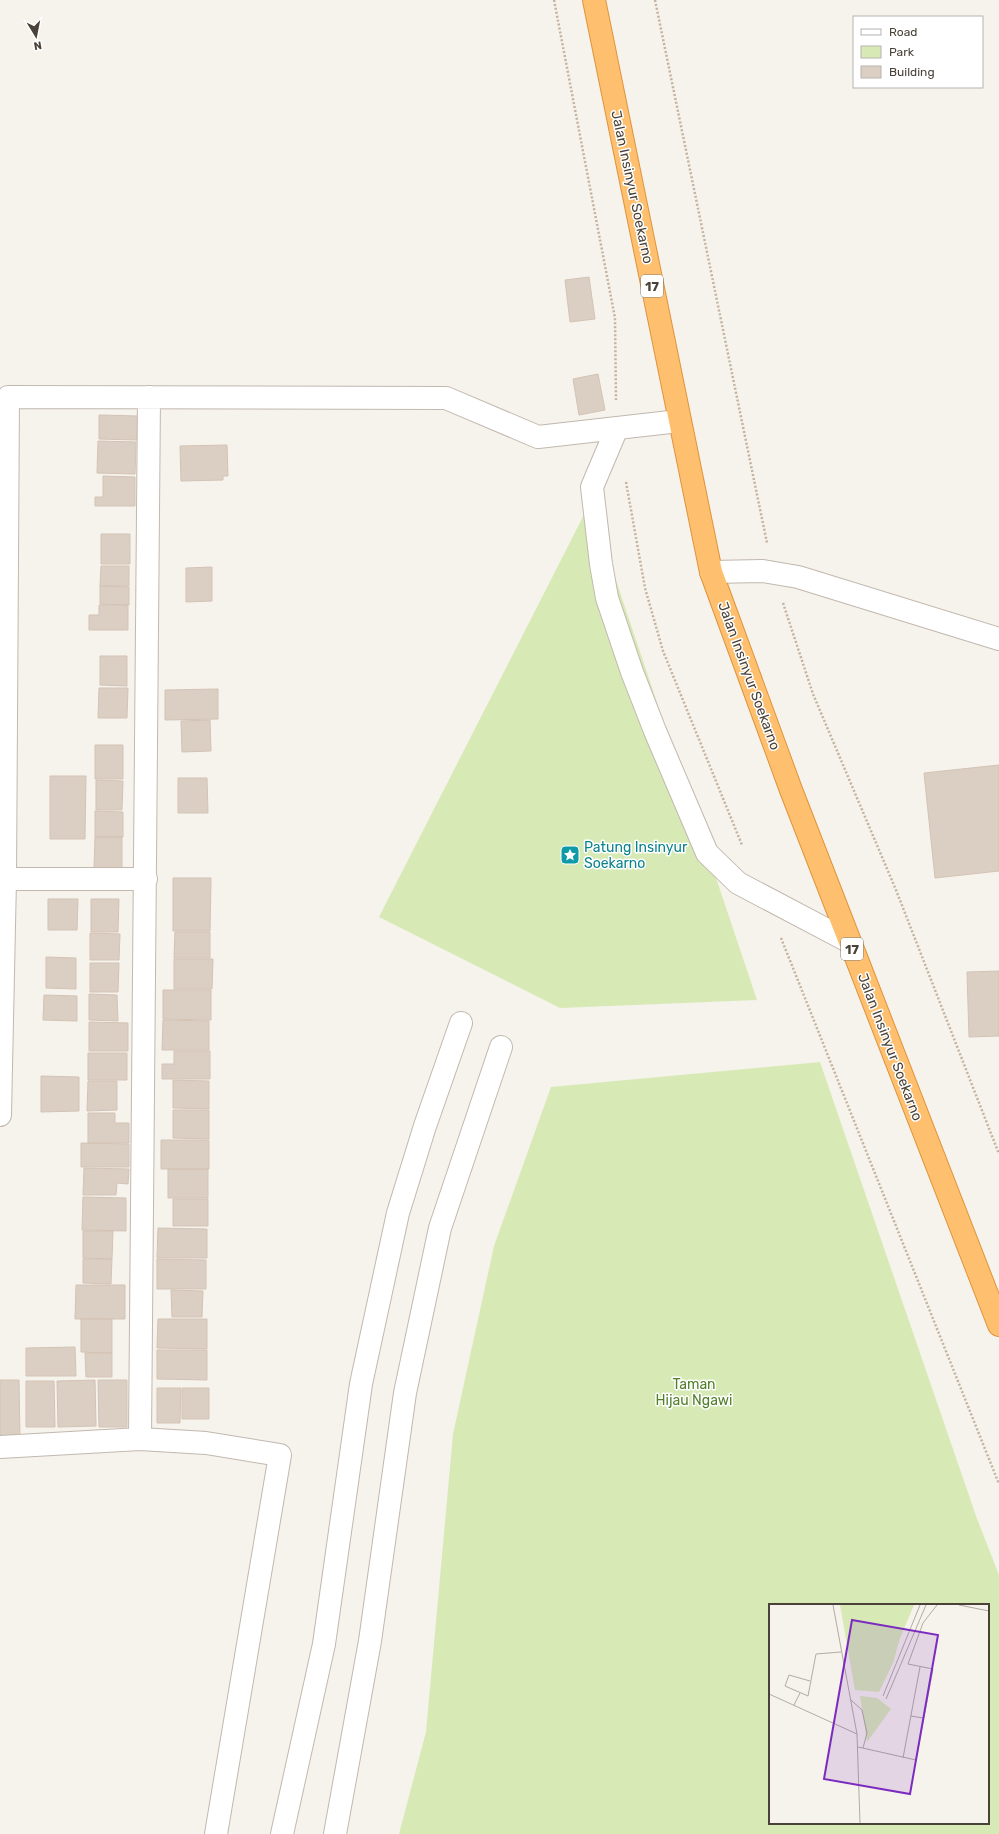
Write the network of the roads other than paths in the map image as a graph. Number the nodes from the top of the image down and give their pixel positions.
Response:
1 (594, 0) edge
2 (149, 397) junction
3 (679, 421) junction
4 (617, 428) junction
5 (711, 572) junction
6 (999, 639) edge
7 (5, 879) junction
8 (146, 879) junction
9 (850, 942) junction
10 (461, 1023) dead end
11 (501, 1047) dead end
12 (0, 1116) edge
13 (999, 1325) edge
14 (140, 1439) junction
15 (0, 1447) edge
16 (216, 1834) edge
17 (282, 1834) edge
18 (335, 1834) edge

1 - 3 highway, Jalan Insinyur Soekarno / 17
2 - 4 street
2 - 7 street
2 - 8 street
3 - 4 street
3 - 5 highway, Jalan Insinyur Soekarno / 17
4 - 9 street
5 - 6 street
5 - 9 highway, Jalan Insinyur Soekarno / 17
7 - 8 street
7 - 12 street
8 - 14 street
9 - 13 highway, Jalan Insinyur Soekarno / 17
10 - 17 street
11 - 18 street
14 - 15 street
14 - 16 street

